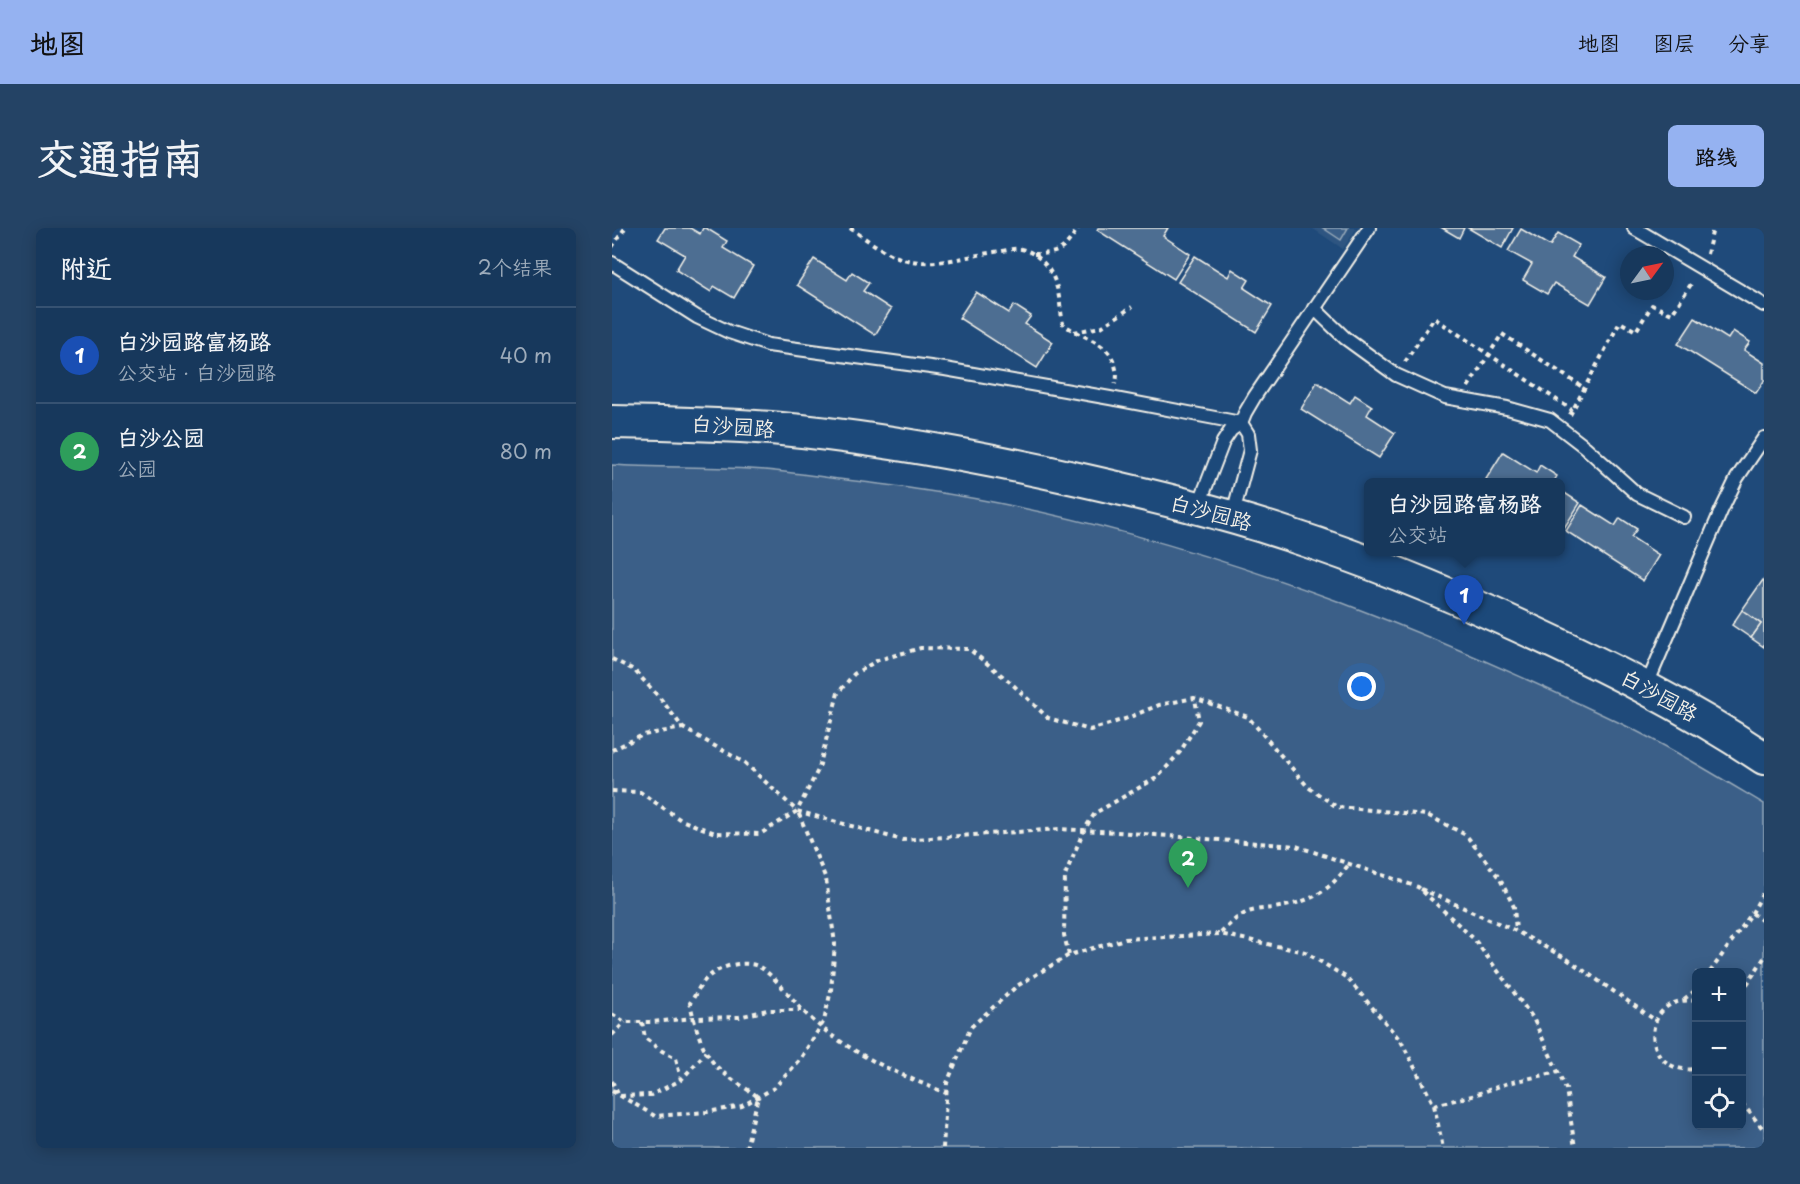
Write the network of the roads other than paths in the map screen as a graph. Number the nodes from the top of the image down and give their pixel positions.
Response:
1 (1369, 228) edge
2 (1634, 228) edge
3 (612, 263) edge
4 (1764, 305) edge
5 (1314, 308) junction
6 (612, 422) edge
7 (1241, 423) junction
8 (1764, 438) edge
9 (1197, 509) junction
10 (1683, 517) dead end
11 (1232, 518) junction
12 (1646, 687) junction
13 (1764, 758) edge

1 - 5 lane
2 - 4 lane
3 - 7 lane
5 - 7 lane
5 - 10 lane
6 - 9 street, 白沙园路
7 - 9 lane
7 - 11 lane
8 - 12 lane
9 - 11 street, 白沙园路
11 - 12 street, 白沙园路
12 - 13 street, 白沙园路

